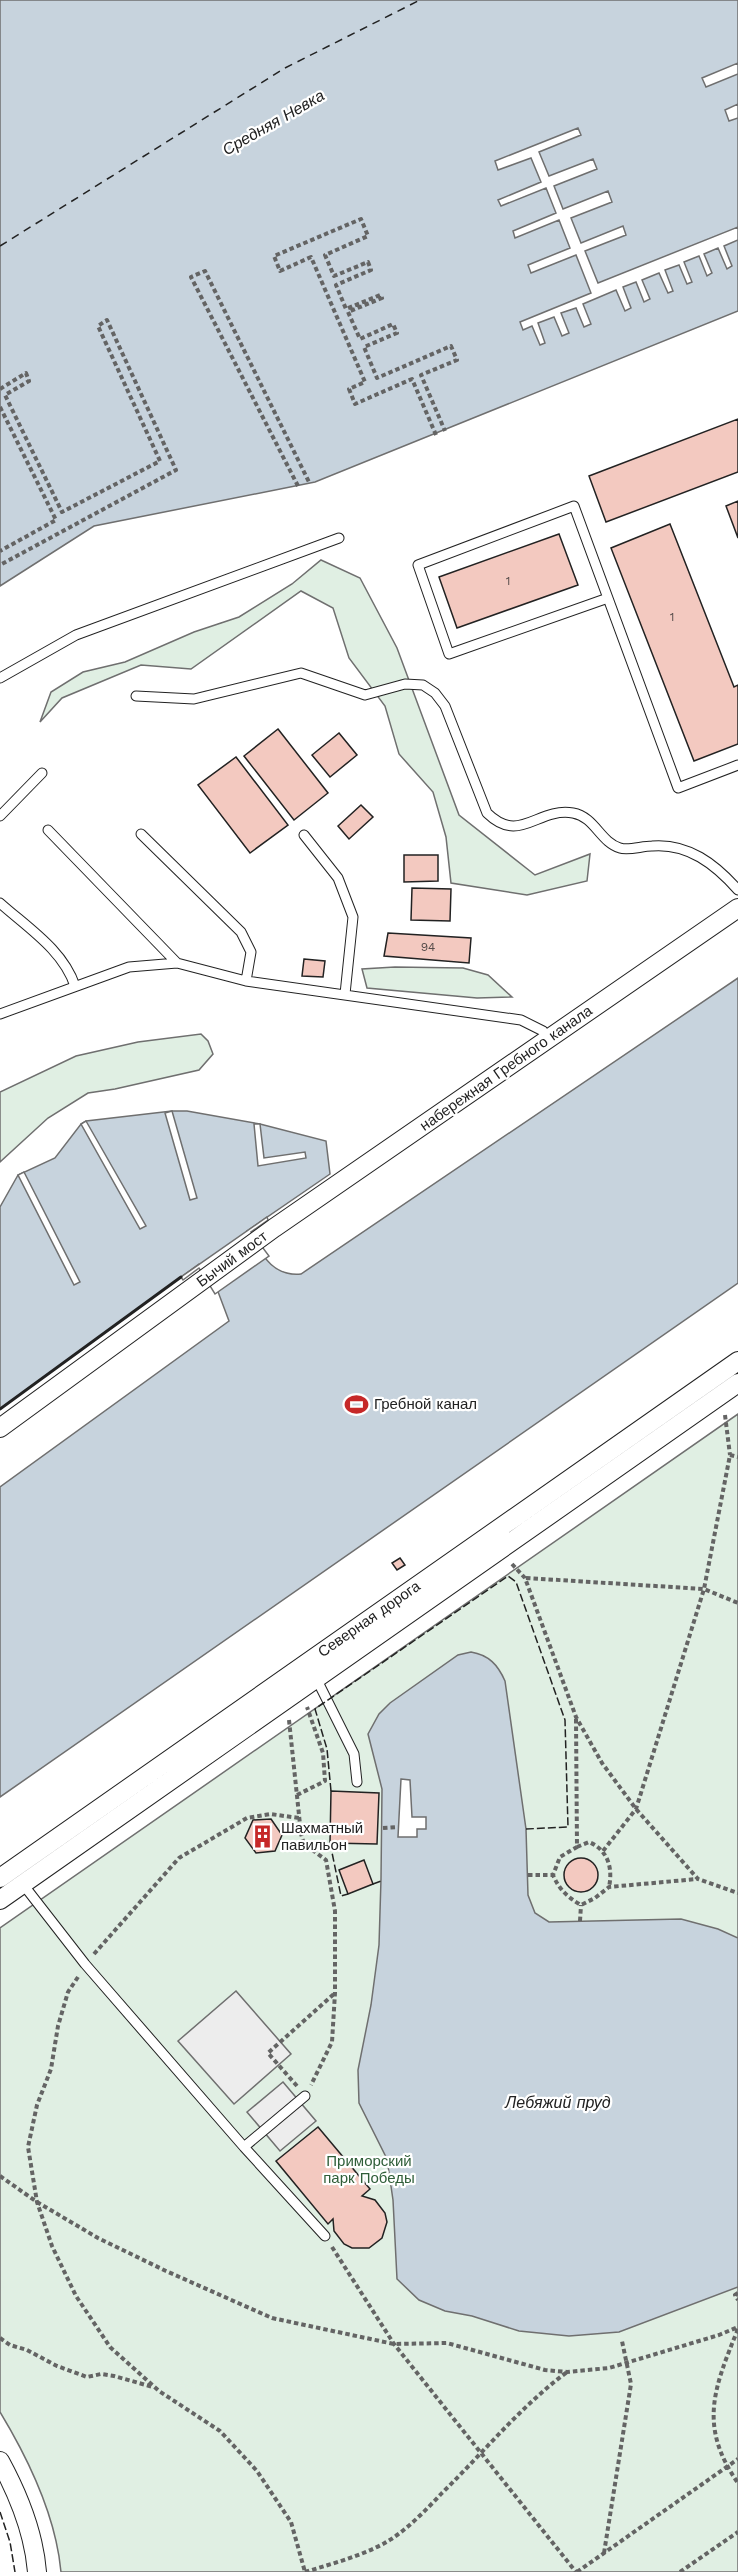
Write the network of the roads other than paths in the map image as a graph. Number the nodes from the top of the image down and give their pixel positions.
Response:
1 (339, 538) dead end
2 (608, 598) junction
3 (0, 678) edge
4 (136, 696) dead end
5 (738, 765) edge
6 (42, 773) dead end
7 (0, 816) edge
8 (48, 830) dead end
9 (141, 834) dead end
10 (304, 835) dead end
11 (738, 890) edge
12 (0, 903) edge
13 (738, 908) edge
14 (177, 963) junction
15 (246, 981) junction
16 (75, 986) junction
17 (345, 994) junction
18 (0, 1014) edge
19 (548, 1038) junction
20 (274, 1228) joint
21 (738, 1360) edge
22 (738, 1383) edge
23 (0, 1428) edge
24 (311, 1671) junction
25 (357, 1782) dead end
26 (12, 1877) edge
27 (0, 1900) edge
28 (306, 2096) road end
29 (244, 2147) junction
30 (325, 2236) road end
31 (0, 2461) edge
32 (37, 2572) edge

1 - 3 lane
2 - 2 lane
2 - 5 lane
4 - 11 lane
6 - 7 lane
8 - 14 lane
9 - 15 lane
10 - 17 lane
12 - 16 lane
13 - 19 street, набережная Гребного канала
14 - 15 lane
14 - 16 lane
15 - 17 lane
16 - 18 lane
17 - 19 lane
19 - 20 street, набережная Гребного канала
20 - 23 street, Бычий мост
21 - 24 street, Северная дорога
22 - 24 street, Северная дорога
24 - 25 lane
24 - 26 street, Северная дорога
26 - 27 street, Северная дорога
26 - 29 lane
28 - 29 lane
29 - 30 lane
31 - 32 street

